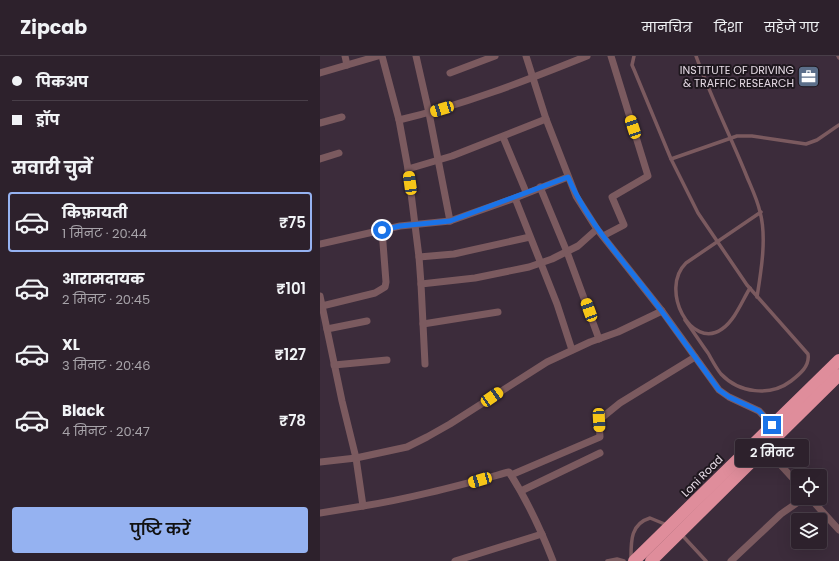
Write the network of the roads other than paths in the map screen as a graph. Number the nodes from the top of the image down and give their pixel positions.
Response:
1 (345, 56) edge
2 (378, 56) edge
3 (382, 56) edge
4 (416, 56) edge
5 (495, 56) edge
6 (587, 56) edge
7 (610, 56) edge
8 (634, 56) edge
9 (696, 56) edge
10 (529, 57) edge
11 (347, 65) junction
12 (320, 73) edge
13 (450, 73) dead end
14 (532, 78) junction
15 (429, 113) junction
16 (342, 117) dead end
17 (546, 119) junction
18 (399, 120) junction
19 (320, 123) edge
20 (839, 125) edge
21 (503, 137) junction
22 (730, 137) junction
23 (338, 153) dead end
24 (320, 159) edge
25 (671, 159) junction
26 (438, 160) junction
27 (408, 169) junction
28 (568, 177) junction
29 (540, 187) junction
30 (526, 192) junction
31 (515, 198) junction
32 (760, 212) junction
33 (450, 221) junction
34 (416, 225) junction
35 (597, 229) junction
36 (382, 230) junction
37 (603, 236) junction
38 (530, 237) junction
39 (718, 243) junction
40 (320, 244) edge
41 (567, 252) junction
42 (419, 257) junction
43 (541, 263) junction
44 (421, 284) junction
45 (750, 288) junction
46 (320, 296) edge
47 (757, 298) junction
48 (322, 306) junction
49 (662, 311) junction
50 (498, 312) dead end
51 (685, 320) junction
52 (367, 321) dead end
53 (423, 324) junction
54 (327, 329) junction
55 (599, 339) junction
56 (572, 350) junction
57 (695, 357) junction
58 (387, 360) dead end
59 (839, 360) edge
60 (334, 364) junction
61 (425, 364) dead end
62 (837, 381) edge
63 (772, 425) junction
64 (765, 448) junction
65 (600, 453) dead end
66 (356, 458) junction
67 (320, 462) edge
68 (511, 475) junction
69 (791, 476) edge
70 (521, 491) junction
71 (794, 505) edge
72 (816, 505) edge
73 (363, 506) junction
74 (320, 513) edge
75 (669, 526) junction
76 (839, 530) edge
77 (680, 533) junction
78 (542, 534) junction
79 (456, 561) edge
80 (553, 561) edge
81 (607, 561) edge
82 (624, 561) edge
83 (633, 561) edge
84 (651, 561) edge
85 (706, 561) edge
86 (731, 561) edge

1 - 11 street
2 - 11 street
3 - 18 street
4 - 15 street
5 - 13 street
6 - 14 street
7 - 37 street
8 - 25 lane
9 - 22 lane
10 - 14 street
11 - 12 street
14 - 15 street
14 - 17 street
15 - 18 street
15 - 26 street
16 - 19 street
17 - 21 street
17 - 28 street
18 - 27 street
20 - 22 lane
21 - 26 street
21 - 30 street
22 - 25 lane
22 - 32 lane
23 - 24 street
25 - 39 lane
26 - 27 street
26 - 33 street
27 - 34 street
28 - 29 street
28 - 35 street
29 - 30 street
29 - 41 street
30 - 31 street
31 - 33 street
31 - 38 street
32 - 39 lane
32 - 47 lane
33 - 34 street
34 - 36 street
34 - 42 street
35 - 37 street
35 - 41 street
36 - 40 street
36 - 48 street
37 - 49 street
38 - 42 street
38 - 43 street
39 - 45 lane
39 - 51 lane
41 - 43 street
41 - 55 street
42 - 44 street
43 - 44 street
43 - 56 street
44 - 53 street
45 - 47 lane
45 - 51 lane
46 - 48 street
47 - 51 lane
48 - 54 street
49 - 55 street
49 - 57 street
50 - 53 street
52 - 54 street
53 - 61 street
54 - 60 street
55 - 56 street
56 - 66 street
57 - 63 street
57 - 68 street
58 - 60 street
59 - 63 highway, Loni Road
60 - 66 street
62 - 64 highway
63 - 75 highway, Loni Road
64 - 69 street
64 - 77 highway
65 - 70 street
66 - 67 street
66 - 73 street
68 - 70 street
68 - 73 street
70 - 78 street
71 - 86 street
72 - 76 street
73 - 74 street
75 - 83 highway, Loni Road
75 - 83 lane
77 - 84 highway
77 - 85 lane
78 - 79 street
78 - 80 street
81 - 82 lane

